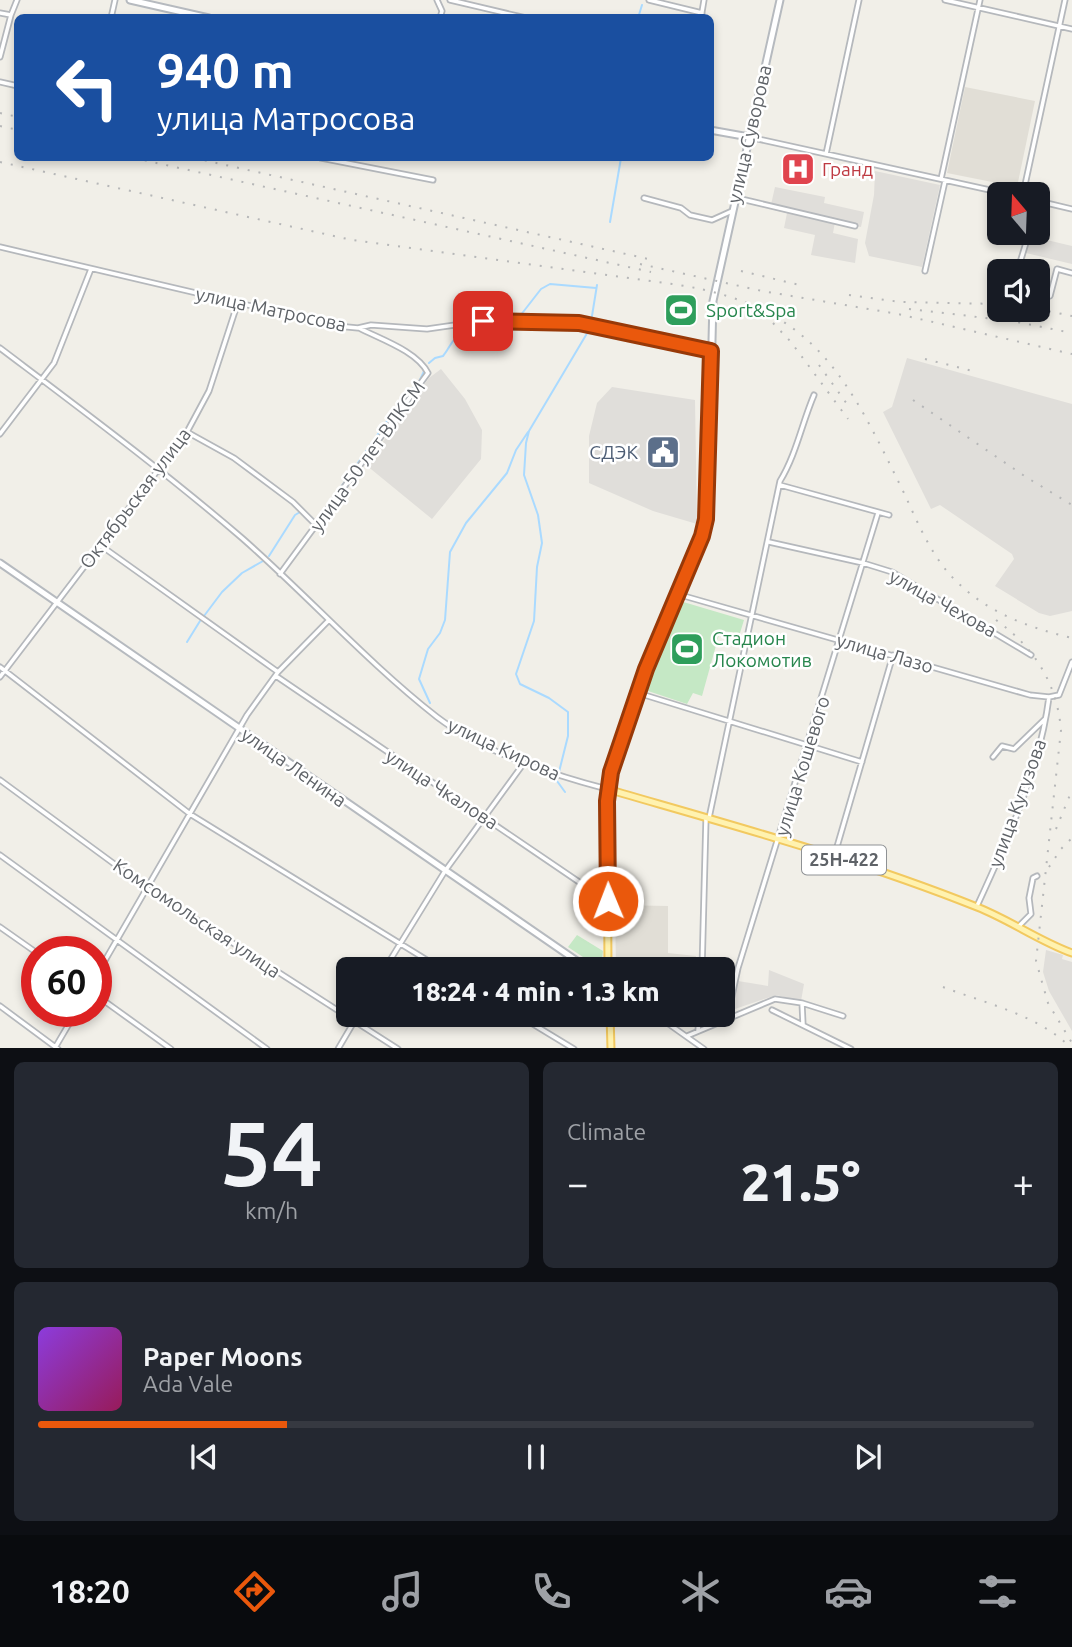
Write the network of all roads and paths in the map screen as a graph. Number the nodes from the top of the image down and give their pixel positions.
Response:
1 (17, 0) edge
2 (130, 0) edge
3 (450, 0) edge
4 (649, 0) edge
5 (780, 0) edge
6 (859, 0) edge
7 (945, 0) edge
8 (980, 0) edge
9 (1065, 0) edge
10 (153, 2) edge
11 (979, 8) junction
12 (0, 13) edge
13 (195, 14) edge
14 (509, 14) edge
15 (698, 14) edge
16 (11, 15) junction
17 (1059, 26) junction
18 (1072, 29) edge
19 (0, 57) edge
20 (714, 131) edge
21 (749, 137) junction
22 (826, 154) junction
23 (336, 161) edge
24 (433, 180) dead end
25 (943, 180) junction
26 (1026, 182) edge
27 (987, 190) edge
28 (735, 197) junction
29 (644, 198) dead end
30 (1050, 204) edge
31 (1072, 209) edge
32 (732, 211) junction
33 (855, 226) dead end
34 (0, 247) edge
35 (92, 268) junction
36 (925, 271) dead end
37 (1072, 273) edge
38 (1050, 296) edge
39 (238, 302) junction
40 (358, 328) junction
41 (0, 348) edge
42 (711, 351) junction
43 (43, 380) junction
44 (814, 395) dead end
45 (187, 432) junction
46 (0, 434) edge
47 (160, 470) junction
48 (780, 485) junction
49 (878, 513) junction
50 (889, 515) dead end
51 (313, 522) dead end
52 (769, 542) junction
53 (100, 545) junction
54 (0, 563) edge
55 (863, 563) junction
56 (280, 574) junction
57 (677, 594) junction
58 (55, 602) junction
59 (752, 617) junction
60 (329, 620) junction
61 (841, 640) junction
62 (893, 655) junction
63 (1031, 655) dead end
64 (1072, 663) edge
65 (2, 669) edge
66 (277, 674) junction
67 (0, 677) edge
68 (638, 693) junction
69 (1049, 697) junction
70 (1046, 717) junction
71 (729, 721) junction
72 (239, 728) junction
73 (808, 745) junction
74 (993, 757) dead end
75 (862, 762) junction
76 (524, 763) junction
77 (0, 780) edge
78 (607, 789) junction
79 (190, 814) junction
80 (484, 815) junction
81 (708, 817) junction
82 (779, 839) junction
83 (0, 855) edge
84 (834, 856) junction
85 (445, 871) junction
86 (1037, 876) dead end
87 (147, 888) junction
88 (608, 901) junction
89 (976, 906) junction
90 (1018, 926) junction
91 (0, 927) edge
92 (117, 938) junction
93 (21, 942) edge
94 (400, 944) junction
95 (112, 947) edge
96 (1072, 953) edge
97 (392, 957) edge
98 (422, 957) edge
99 (571, 957) edge
100 (608, 957) edge
101 (703, 957) edge
102 (735, 982) edge
103 (802, 1003) junction
104 (0, 1006) edge
105 (112, 1006) edge
106 (336, 1010) edge
107 (772, 1010) dead end
108 (735, 1016) edge
109 (843, 1016) dead end
110 (803, 1024) junction
111 (68, 1027) edge
112 (351, 1027) edge
113 (362, 1027) edge
114 (538, 1027) edge
115 (610, 1027) edge
116 (674, 1027) edge
117 (698, 1027) edge
118 (708, 1027) edge
119 (698, 1031) junction
120 (687, 1036) junction
121 (56, 1048) edge
122 (171, 1048) edge
123 (267, 1048) edge
124 (338, 1048) edge
125 (398, 1048) edge
126 (574, 1048) edge
127 (611, 1048) edge
128 (704, 1048) edge
129 (851, 1048) edge

1 - 16 street
2 - 10 main road
3 - 14 street
4 - 15 street
5 - 21 main road, улица Суворова
6 - 22 street
7 - 11 street
8 - 11 street
9 - 17 street
10 - 13 main road
11 - 17 street
11 - 25 street
12 - 16 street
16 - 19 street
17 - 18 street
17 - 26 street
20 - 21 main road
21 - 22 street
21 - 28 main road, улица Суворова
22 - 25 street
23 - 24 street
25 - 27 street
25 - 36 street
28 - 32 main road, улица Суворова
28 - 33 street
29 - 32 street
30 - 31 street
32 - 42 main road, улица Суворова
34 - 35 street, улица Матросова
35 - 39 street, улица Матросова
35 - 43 street
37 - 38 street
39 - 40 street, улица Матросова
39 - 45 street, Октябрьская улица
40 - 42 street, улица Матросова
40 - 56 street, улица 50 лет ВЛКСМ
41 - 43 street, улица Кирова
42 - 57 main road, улица Суворова
43 - 46 street
43 - 47 street, улица Кирова
44 - 48 street
45 - 47 street, Октябрьская улица
45 - 51 street
47 - 53 street, Октябрьская улица
47 - 56 street, улица Кирова
48 - 49 street
48 - 52 street
49 - 50 street
49 - 55 street, улица Кошевого
52 - 55 street, улица Чехова
52 - 59 street
53 - 58 street, Октябрьская улица
53 - 66 street, улица Чкалова
54 - 58 main road, улица Ленина
55 - 61 street, улица Кошевого
55 - 63 street, улица Чехова
56 - 60 street, улица Кирова
57 - 59 street, улица Лазо
57 - 68 main road, улица Суворова
58 - 65 street, Октябрьская улица
58 - 72 main road, улица Ленина
59 - 61 street, улица Лазо
59 - 71 street
60 - 66 street
60 - 76 street, улица Кирова
61 - 62 street, улица Лазо
61 - 73 street, улица Кошевого
62 - 69 street, улица Лазо
62 - 75 street
64 - 69 street
65 - 67 street, Октябрьская улица
65 - 79 street
66 - 72 street
66 - 80 street, улица Чкалова
68 - 71 street
68 - 78 main road, улица Суворова
69 - 70 street, улица Кутузова
70 - 74 street
70 - 89 street, улица Кутузова
71 - 73 street
71 - 81 street
72 - 79 street
72 - 85 main road, улица Ленина
73 - 75 street
73 - 82 street, улица Кошевого
75 - 84 street
76 - 78 street, улица Кирова
76 - 80 street
77 - 87 street, Комсомольская улица
78 - 81 main road, улица Кирова / 25Н-422
78 - 88 main road
79 - 87 street
79 - 94 street
80 - 85 street
80 - 88 street, улица Чкалова
81 - 82 main road, улица Кирова / 25Н-422
81 - 101 street
82 - 84 main road, улица Кирова / 25Н-422
82 - 102 street, улица Кошевого
83 - 92 street
84 - 89 main road, улица Кирова / 25Н-422
85 - 94 street
85 - 99 main road, улица Ленина
86 - 90 street
87 - 92 street
87 - 106 street, Комсомольская улица
88 - 100 main road
89 - 90 main road, улица Кирова / 25Н-422
90 - 96 main road, улица Кирова / 25Н-422
91 - 93 street
92 - 95 street
92 - 123 street
94 - 97 street
94 - 98 street
103 - 108 street
103 - 109 street
103 - 110 street
104 - 121 street
105 - 122 street
107 - 110 street
110 - 129 street
111 - 121 street
112 - 124 street
113 - 125 street, Комсомольская улица
114 - 126 street
115 - 127 main road
116 - 120 street
117 - 119 street
118 - 119 street
119 - 120 street
120 - 128 street

